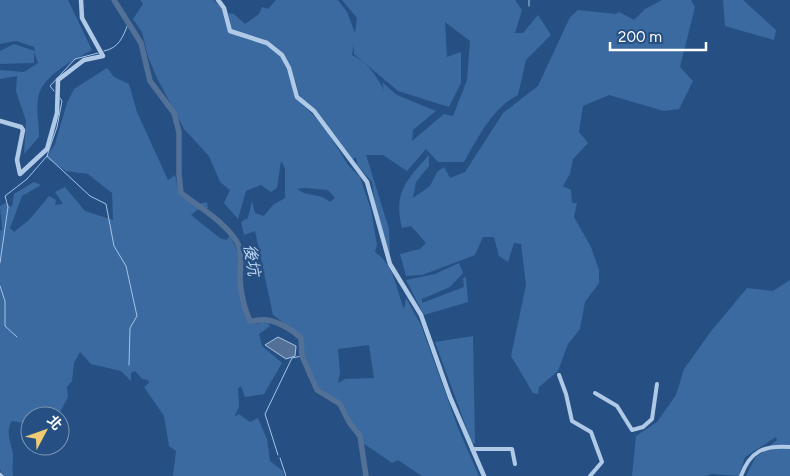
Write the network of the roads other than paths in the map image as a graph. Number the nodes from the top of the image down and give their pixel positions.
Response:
1 (82, 0) edge
2 (218, 0) edge
3 (0, 121) edge
4 (559, 376) dead end
5 (657, 384) dead end
6 (595, 393) dead end
7 (790, 447) edge
8 (472, 449) junction
9 (515, 464) dead end
10 (484, 476) edge
11 (590, 476) edge
12 (741, 476) edge

1 - 3 street
2 - 8 street
4 - 11 street
5 - 6 street
7 - 12 street
8 - 9 street
8 - 10 street

